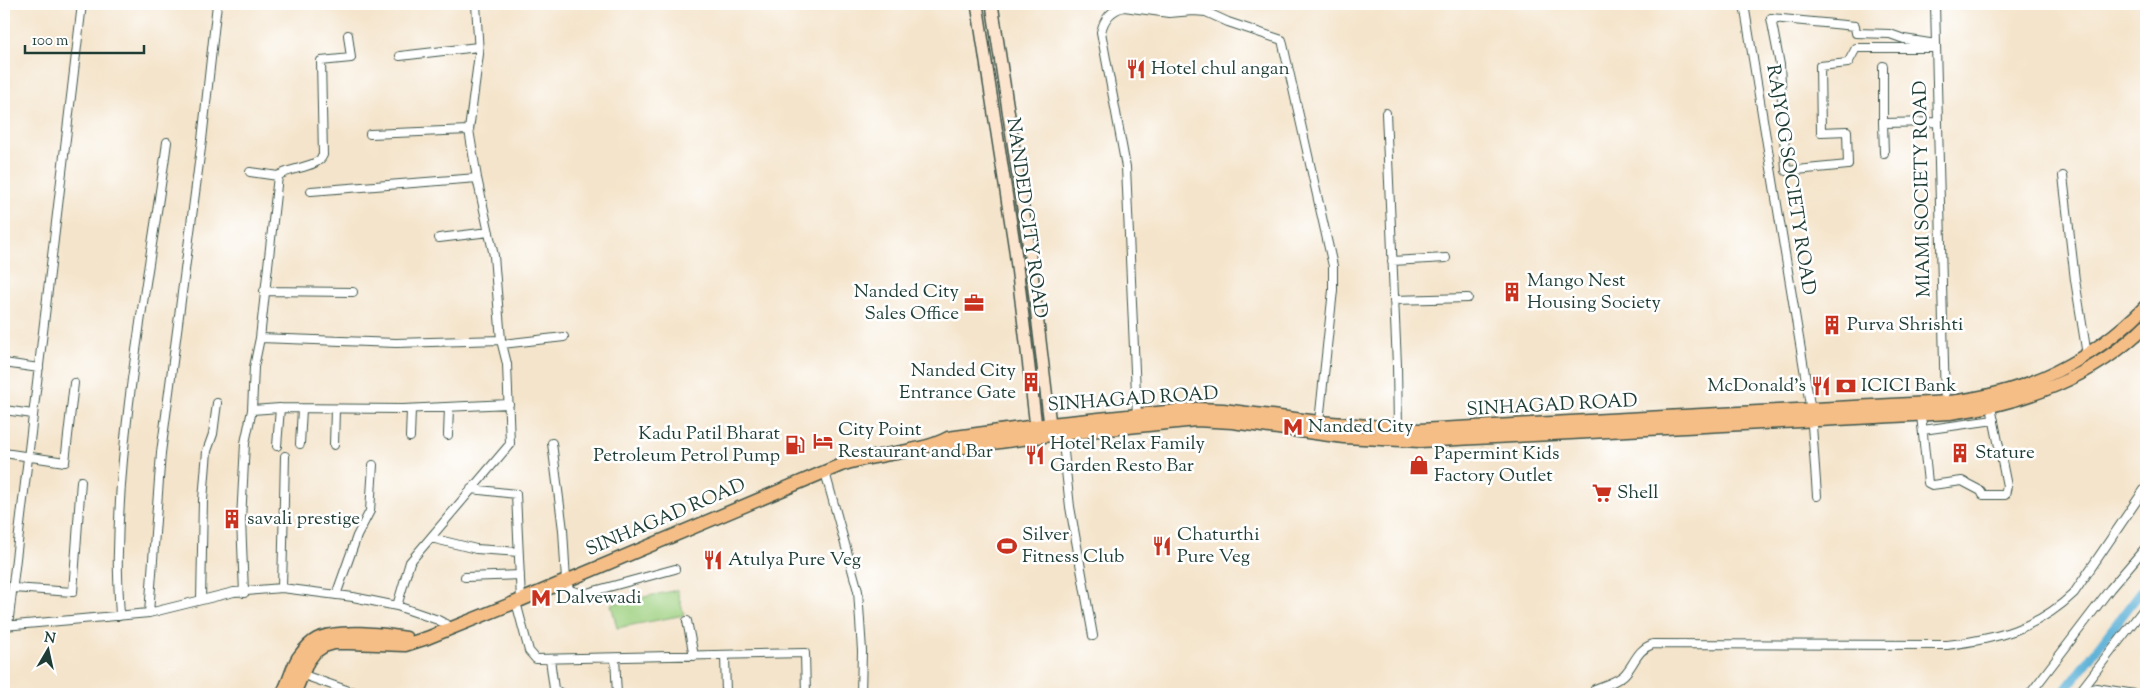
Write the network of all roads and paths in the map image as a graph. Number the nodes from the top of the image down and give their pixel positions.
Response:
1 (82, 4) edge
2 (217, 4) edge
3 (476, 4) edge
4 (977, 4) edge
5 (992, 4) edge
6 (1744, 4) edge
7 (1935, 4) edge
8 (1194, 7) edge
9 (1892, 34) junction
10 (348, 36) dead end
11 (1936, 46) junction
12 (478, 47) junction
13 (1893, 48) junction
14 (400, 56) dead end
15 (1883, 66) dead end
16 (1386, 113) dead end
17 (1937, 122) junction
18 (1883, 123) junction
19 (469, 130) junction
20 (370, 134) dead end
21 (168, 142) dead end
22 (1884, 153) dead end
23 (250, 172) dead end
24 (278, 176) junction
25 (2063, 176) dead end
26 (476, 178) junction
27 (311, 191) dead end
28 (489, 232) junction
29 (439, 238) dead end
30 (1446, 258) dead end
31 (1392, 261) junction
32 (1031, 265) junction
33 (1016, 267) junction
34 (264, 291) junction
35 (353, 292) dead end
36 (1468, 298) dead end
37 (1394, 300) junction
38 (2146, 306) edge
39 (2146, 325) edge
40 (564, 337) dead end
41 (260, 338) junction
42 (501, 342) junction
43 (2087, 356) junction
44 (4, 363) edge
45 (39, 368) junction
46 (74, 383) dead end
47 (217, 403) dead end
48 (1945, 403) junction
49 (509, 404) junction
50 (449, 407) junction
51 (280, 408) junction
52 (302, 409) junction
53 (335, 409) junction
54 (411, 409) junction
55 (4, 410) edge
56 (252, 410) junction
57 (1992, 413) junction
58 (33, 414) junction
59 (1196, 415) junction
60 (1921, 415) junction
61 (1138, 416) junction
62 (1812, 416) junction
63 (1254, 419) junction
64 (1319, 422) junction
65 (1398, 428) junction
66 (1922, 430) junction
67 (1054, 431) junction
68 (1036, 432) junction
69 (1463, 434) junction
70 (448, 435) dead end
71 (410, 437) dead end
72 (552, 443) dead end
73 (300, 444) dead end
74 (334, 445) dead end
75 (278, 446) dead end
76 (4, 453) edge
77 (28, 456) junction
78 (285, 456) dead end
79 (373, 465) dead end
80 (825, 472) junction
81 (81, 481) dead end
82 (2146, 487) edge
83 (471, 490) junction
84 (1817, 496) dead end
85 (431, 538) junction
86 (2146, 547) edge
87 (518, 552) junction
88 (675, 569) dead end
89 (520, 576) junction
90 (465, 577) dead end
91 (566, 581) junction
92 (13, 588) junction
93 (282, 588) junction
94 (244, 593) junction
95 (336, 595) junction
96 (201, 600) junction
97 (519, 601) junction
98 (397, 606) junction
99 (2146, 606) edge
100 (149, 613) junction
101 (120, 616) junction
102 (687, 621) dead end
103 (6, 626) edge
104 (453, 628) junction
105 (1093, 636) dead end
106 (725, 655) junction
107 (694, 656) junction
108 (615, 658) junction
109 (550, 659) junction
110 (297, 672) junction
111 (1596, 689) dead end
112 (286, 693) edge
113 (370, 694) edge
114 (562, 694) edge
115 (617, 694) edge
116 (726, 694) edge
117 (806, 694) edge
118 (861, 694) edge
119 (2030, 694) edge
120 (2078, 694) edge
121 (2088, 694) edge
122 (2135, 694) edge

1 - 45 street
2 - 100 street
3 - 12 street
4 - 33 street, NANDED CITY ROAD
5 - 32 street, NANDED CITY ROAD
6 - 62 street, RAJYOG SOCIETY ROAD
7 - 11 street, MIAMI SOCIETY ROAD
8 - 61 street
8 - 64 street
9 - 11 street
9 - 13 street
9 - 13 street
10 - 24 street
11 - 13 street
11 - 17 street, MIAMI SOCIETY ROAD
12 - 14 street
12 - 19 street
15 - 18 street
16 - 31 street
17 - 18 street
17 - 48 street, MIAMI SOCIETY ROAD
18 - 22 street
19 - 20 street
19 - 26 street
21 - 101 street
23 - 24 street
24 - 34 street
25 - 43 street
26 - 27 street
26 - 28 street
28 - 29 street
28 - 42 street
30 - 31 street
31 - 37 street
32 - 33 street
32 - 67 street, NANDED CITY ROAD
33 - 68 street, NANDED CITY ROAD
34 - 35 street
34 - 41 street
36 - 37 street
37 - 65 street
38 - 43 main road, SINHAGAD ROAD
39 - 57 main road, SINHAGAD ROAD
40 - 42 street
41 - 42 street
41 - 56 street
42 - 49 street
43 - 48 main road, SINHAGAD ROAD
44 - 45 street
45 - 58 street
46 - 77 street
47 - 96 street
48 - 62 main road, SINHAGAD ROAD
49 - 50 street
49 - 83 street
50 - 54 street
50 - 70 street
51 - 52 street
51 - 56 street
51 - 75 street
52 - 53 street
52 - 73 street
53 - 54 street
53 - 74 street
54 - 71 street
55 - 58 street
56 - 94 street
57 - 60 main road, SINHAGAD ROAD
57 - 66 street
57 - 66 street
58 - 77 street
59 - 61 main road, SINHAGAD ROAD
59 - 63 main road, SINHAGAD ROAD
59 - 67 main road, SINHAGAD ROAD
60 - 62 main road, SINHAGAD ROAD
60 - 66 street
61 - 67 main road, SINHAGAD ROAD
62 - 69 main road, SINHAGAD ROAD
62 - 84 street, RAJYOG SOCIETY ROAD
63 - 64 main road, SINHAGAD ROAD
63 - 69 main road, SINHAGAD ROAD
64 - 65 main road, SINHAGAD ROAD
65 - 69 main road, SINHAGAD ROAD
67 - 68 main road, SINHAGAD ROAD
67 - 105 street
68 - 80 main road, SINHAGAD ROAD
72 - 91 street
76 - 77 street
77 - 92 street
78 - 93 street
79 - 95 street
80 - 91 main road, SINHAGAD ROAD
80 - 118 street
81 - 92 street
82 - 111 street
83 - 85 street
83 - 87 street
85 - 87 street
85 - 98 street
86 - 119 street
87 - 89 street
88 - 91 street
89 - 90 street
89 - 97 street
91 - 97 main road, SINHAGAD ROAD
92 - 103 street
93 - 94 street
93 - 95 street
94 - 96 street
95 - 98 street
96 - 100 street
97 - 104 main road, SINHAGAD ROAD
97 - 109 street
98 - 104 street
99 - 120 street
100 - 101 street
101 - 103 street
102 - 107 street
104 - 110 main road, SINHAGAD ROAD
106 - 107 street
106 - 116 street
106 - 117 street
107 - 108 street
108 - 109 street
108 - 115 street
109 - 114 street
110 - 112 main road, SINHAGAD ROAD
110 - 113 street
121 - 122 street

